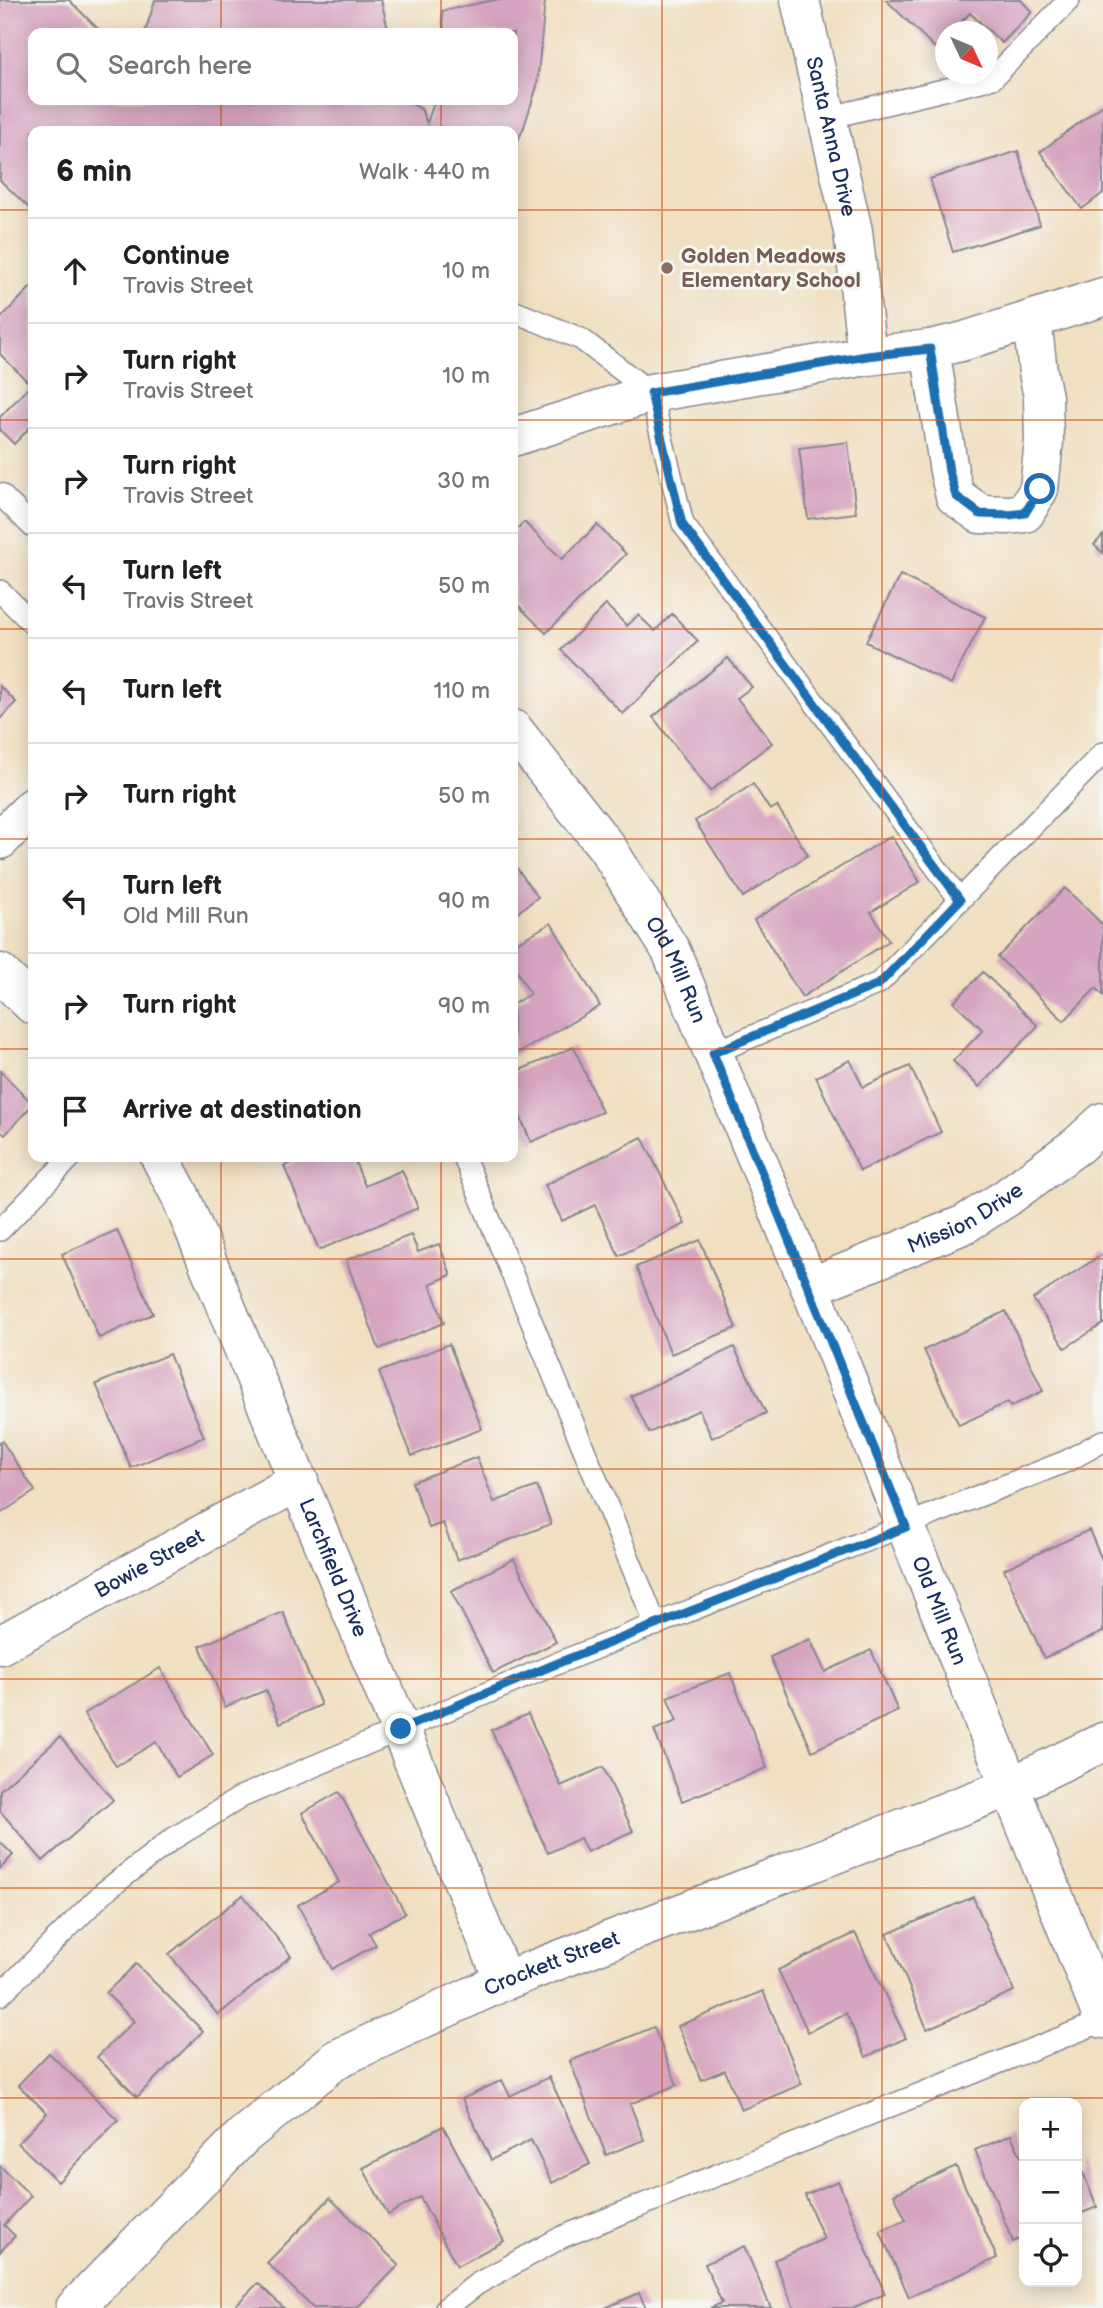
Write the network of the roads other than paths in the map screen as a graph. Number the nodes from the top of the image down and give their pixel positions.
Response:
1 (800, 0) edge
2 (1069, 0) edge
3 (827, 118) junction
4 (1103, 297) edge
5 (518, 313) edge
6 (1032, 320) junction
7 (930, 349) junction
8 (867, 356) junction
9 (651, 393) junction
10 (518, 435) edge
11 (0, 494) edge
12 (28, 522) edge
13 (0, 591) edge
14 (28, 619) edge
15 (518, 735) edge
16 (1103, 753) edge
17 (28, 812) edge
18 (0, 840) edge
19 (960, 900) junction
20 (0, 973) edge
21 (28, 999) edge
22 (713, 1053) junction
23 (1103, 1122) edge
24 (66, 1162) edge
25 (163, 1162) edge
26 (466, 1162) edge
27 (0, 1230) edge
28 (810, 1287) junction
29 (1103, 1441) edge
30 (299, 1481) junction
31 (906, 1527) junction
32 (656, 1625) junction
33 (0, 1645) edge
34 (401, 1729) junction
35 (1103, 1742) edge
36 (1010, 1787) junction
37 (504, 1982) junction
38 (0, 1995) edge
39 (1103, 2020) edge
40 (75, 2308) edge
41 (446, 2308) edge

1 - 3 street, Santa Anna Drive
2 - 3 lane
3 - 8 street, Santa Anna Drive
4 - 6 street
5 - 9 lane
6 - 7 street
6 - 7 street
7 - 8 street
8 - 9 street
9 - 10 street
9 - 19 lane
11 - 12 lane
13 - 14 lane
15 - 22 street, Old Mill Run
16 - 19 lane
17 - 18 street
19 - 22 lane
20 - 21 street
22 - 28 street, Old Mill Run
23 - 28 street, Mission Drive
24 - 27 lane
25 - 30 street, Larchfield Drive
26 - 32 lane
28 - 31 street, Old Mill Run
29 - 31 lane
30 - 33 street, Bowie Street
30 - 34 street, Larchfield Drive
31 - 32 lane
31 - 36 street, Old Mill Run
32 - 34 lane
34 - 37 street, Larchfield Drive
34 - 38 lane
35 - 36 street, Crockett Street
36 - 37 street, Crockett Street
36 - 39 street, Old Mill Run
37 - 40 street, Crockett Street
39 - 41 lane

